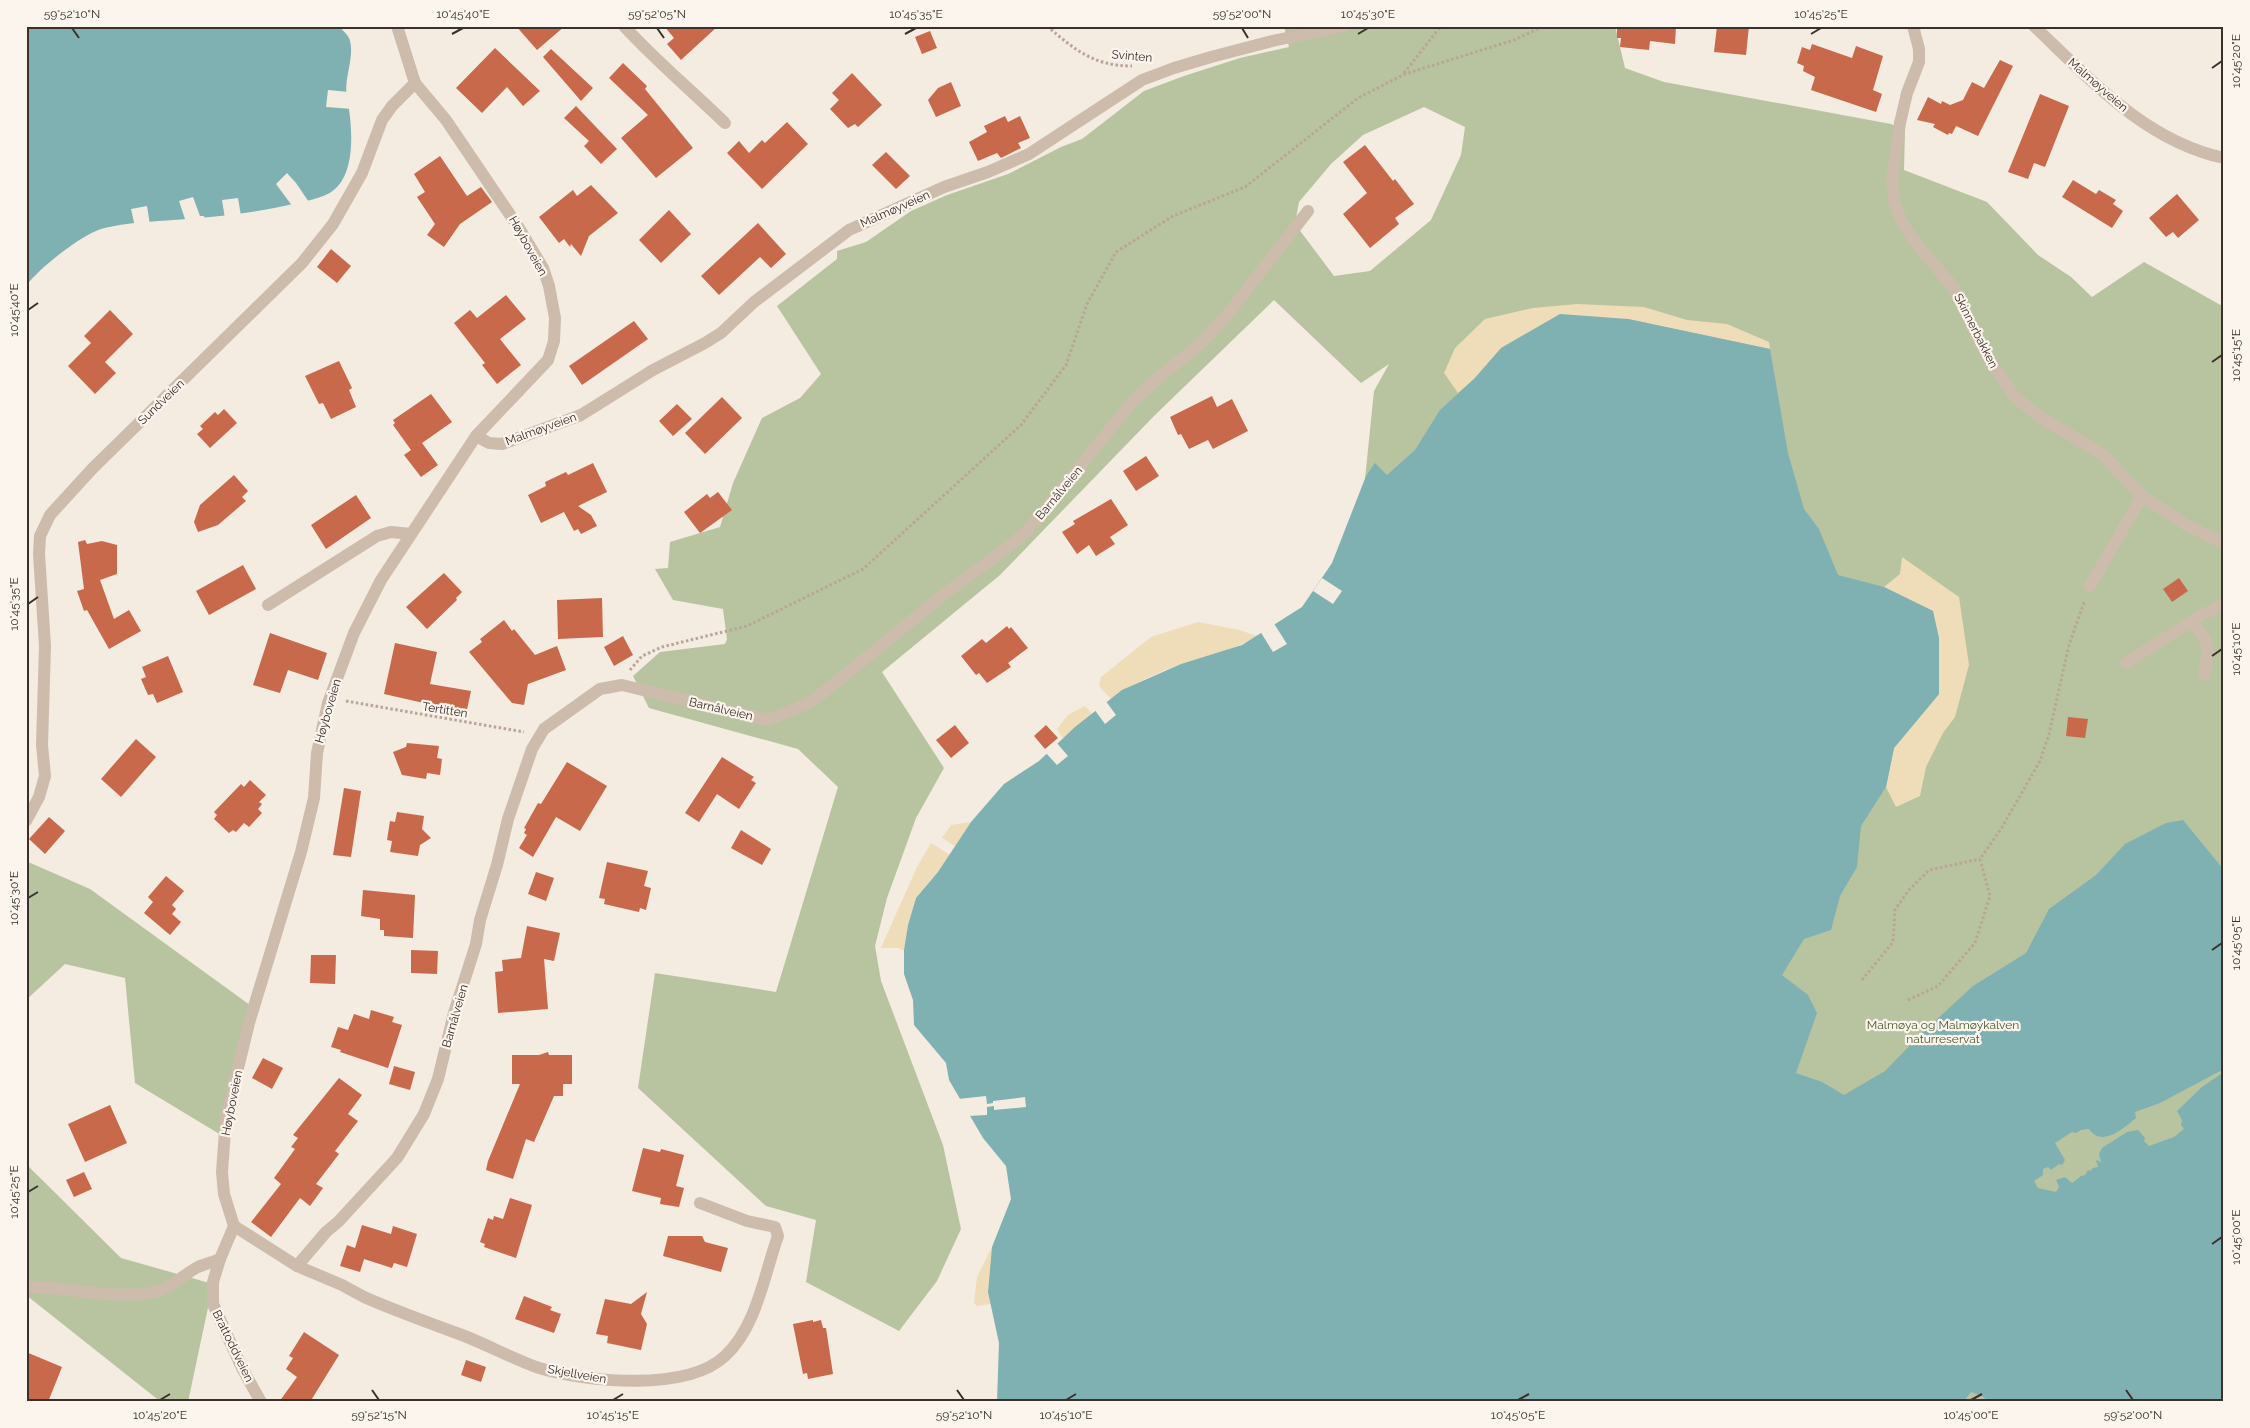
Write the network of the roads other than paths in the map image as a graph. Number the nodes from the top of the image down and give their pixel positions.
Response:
1 (397, 26) edge
2 (624, 26) edge
3 (1344, 26) edge
4 (1913, 26) edge
5 (2034, 26) edge
6 (415, 83) junction
7 (726, 123) dead end
8 (2224, 158) edge
9 (1308, 211) dead end
10 (476, 436) junction
11 (2142, 496) junction
12 (411, 534) junction
13 (2224, 543) edge
14 (2090, 586) road end
15 (268, 605) dead end
16 (2224, 606) edge
17 (2191, 622) junction
18 (2126, 663) dead end
19 (2204, 675) dead end
20 (26, 821) edge
21 (700, 1202) dead end
22 (234, 1226) junction
23 (220, 1259) junction
24 (297, 1266) junction
25 (26, 1287) edge
26 (261, 1402) edge

1 - 6 street
2 - 7 street
3 - 10 street, Malmøyveien
4 - 11 street, Skinnerbakken
5 - 8 street, Malmøyveien
6 - 10 street, Høyboveien
6 - 20 street, Sundveien
9 - 24 street, Barnålveien
10 - 12 street, Høyboveien
11 - 13 street, Skinnerbakken
11 - 14 street
12 - 15 street
12 - 22 street, Høyboveien
16 - 17 street
17 - 18 street
17 - 19 street
21 - 24 street, Skjellveien
22 - 23 street
22 - 24 street, Skjellveien
23 - 25 street
23 - 26 street, Brattoddveien

